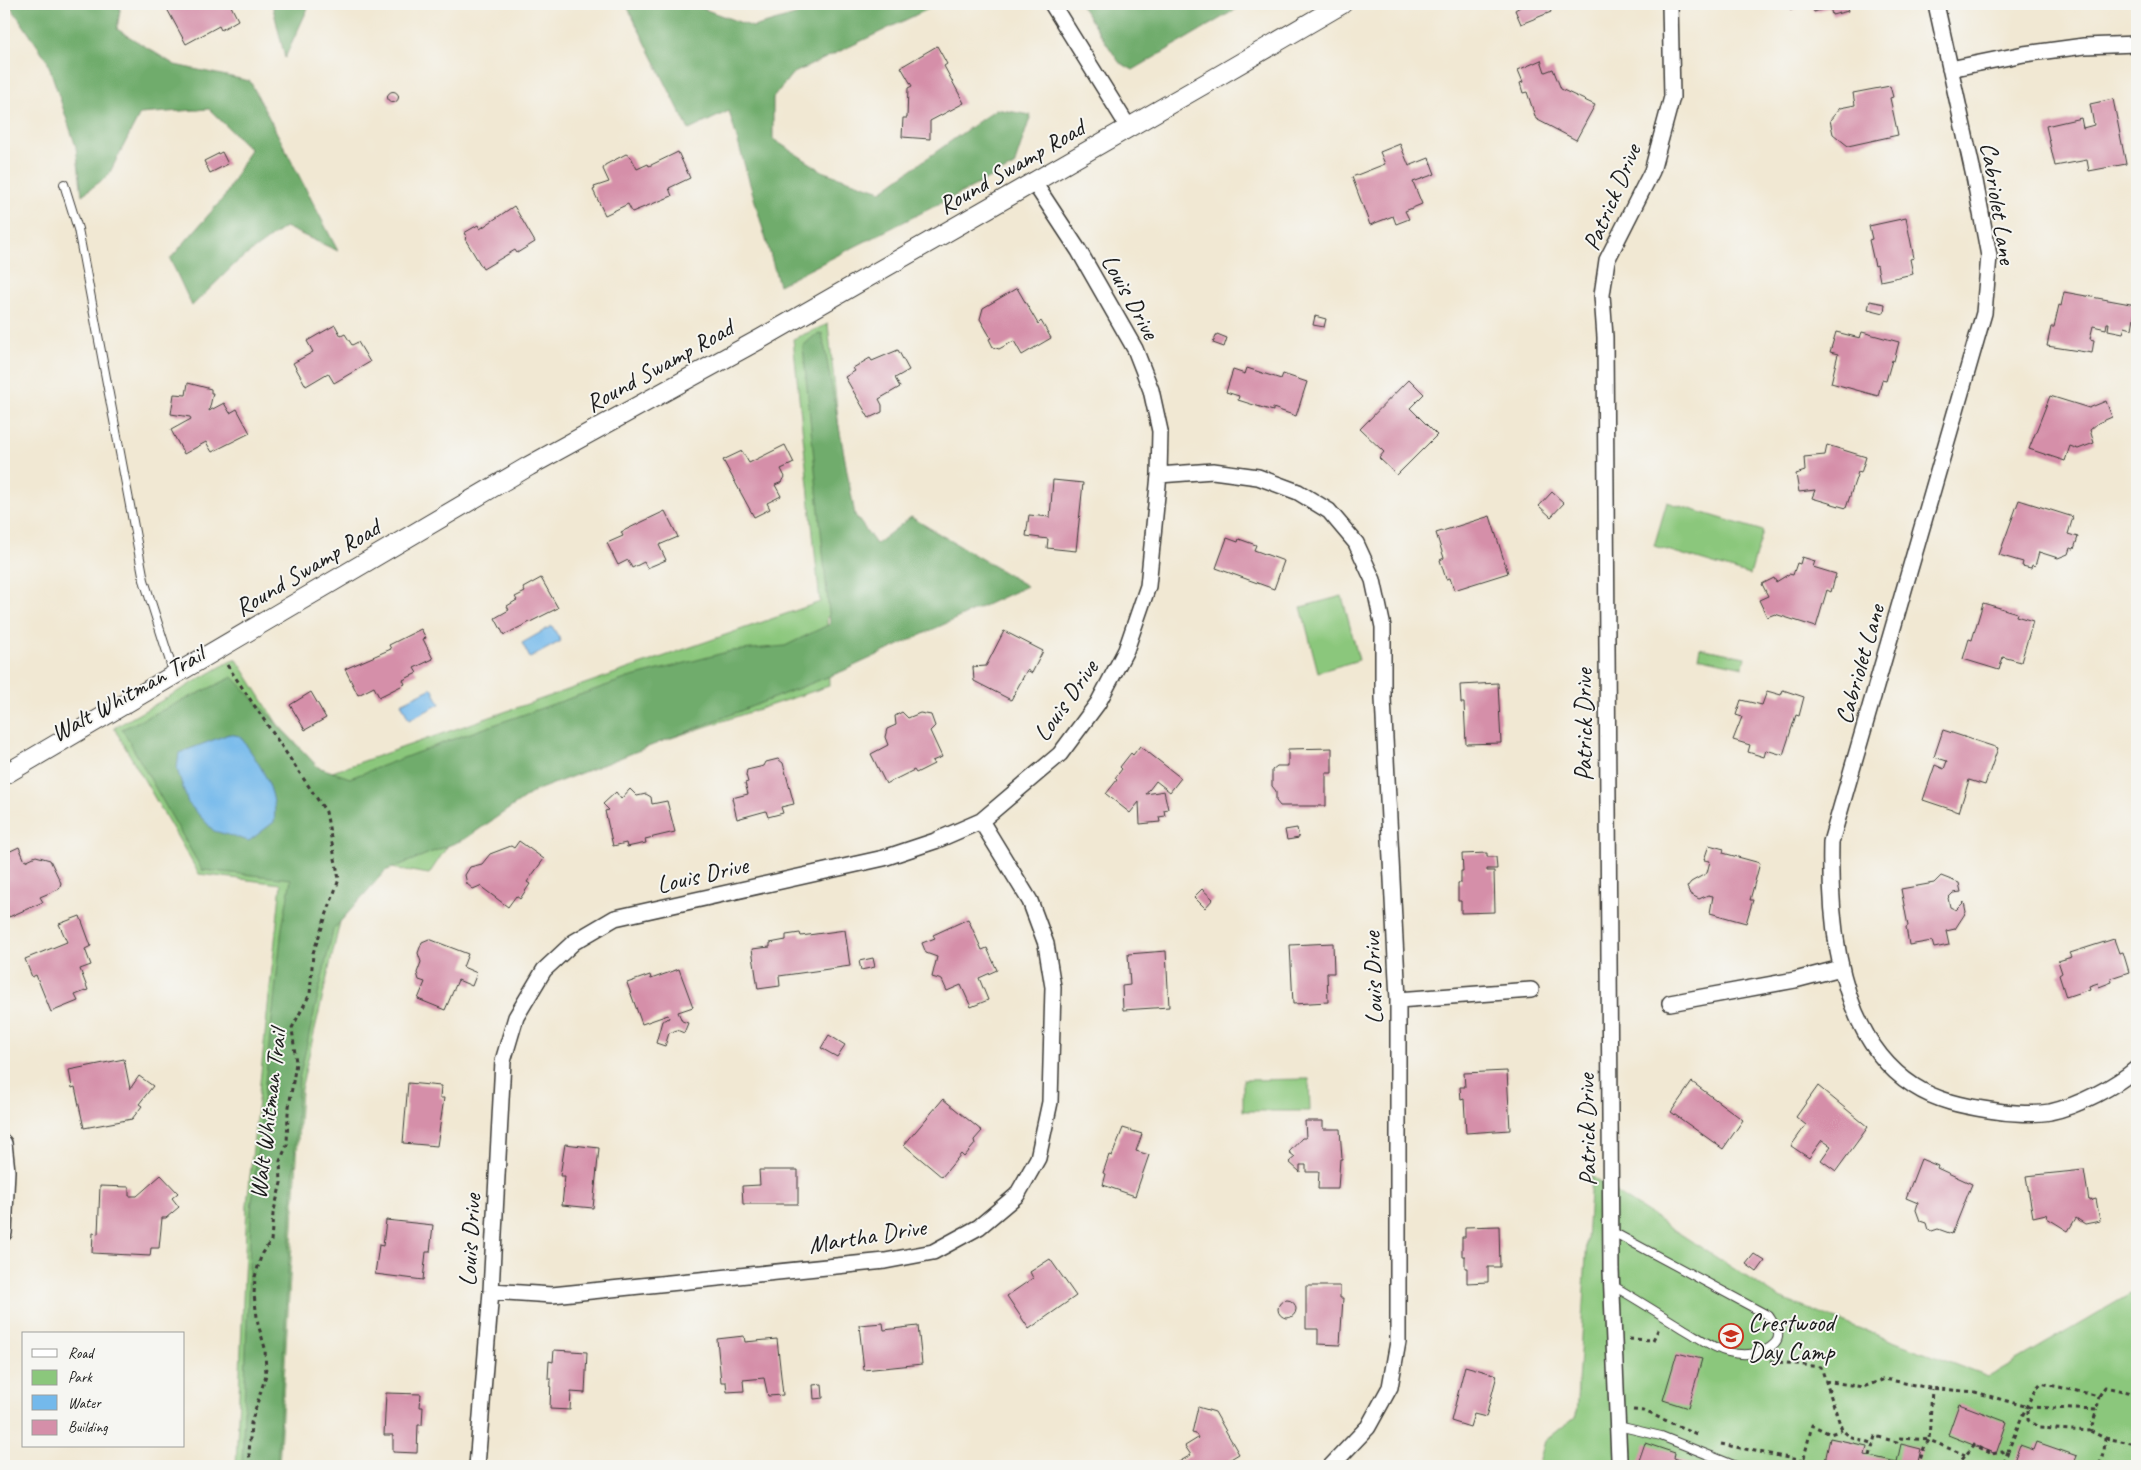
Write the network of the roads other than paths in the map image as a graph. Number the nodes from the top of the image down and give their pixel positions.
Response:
1 (1052, 4) edge
2 (1342, 4) edge
3 (1670, 4) edge
4 (1936, 4) edge
5 (2137, 44) edge
6 (1950, 69) junction
7 (1129, 128) junction
8 (1033, 181) junction
9 (64, 184) dead end
10 (1159, 476) junction
11 (175, 676) junction
12 (4, 775) edge
13 (981, 821) junction
14 (1841, 968) junction
15 (1531, 990) dead end
16 (1398, 1000) junction
17 (1670, 1003) dead end
18 (2137, 1068) edge
19 (4, 1144) edge
20 (1611, 1231) junction
21 (4, 1233) edge
22 (1612, 1285) junction
23 (491, 1291) junction
24 (1618, 1426) junction
25 (1620, 1464) edge
26 (477, 1466) edge
27 (1331, 1466) edge
28 (1736, 1466) edge

1 - 7 street
2 - 7 street, Round Swamp Road
3 - 20 street, Patrick Drive
4 - 6 street, Cabriolet Lane
5 - 6 street
6 - 14 street, Cabriolet Lane
7 - 8 street, Round Swamp Road
8 - 10 street, Louis Drive
8 - 11 street, Round Swamp Road
9 - 11 lane
10 - 13 street, Louis Drive
10 - 16 street, Louis Drive
11 - 12 street, Round Swamp Road
13 - 23 street, Louis Drive
13 - 23 street, Martha Drive
14 - 17 street
14 - 18 street, Cabriolet Lane
15 - 16 street
16 - 27 street, Louis Drive
19 - 21 street
20 - 22 street, Patrick Drive
20 - 22 lane
22 - 24 street, Patrick Drive
23 - 26 street, Louis Drive
24 - 25 street, Patrick Drive
24 - 28 lane

